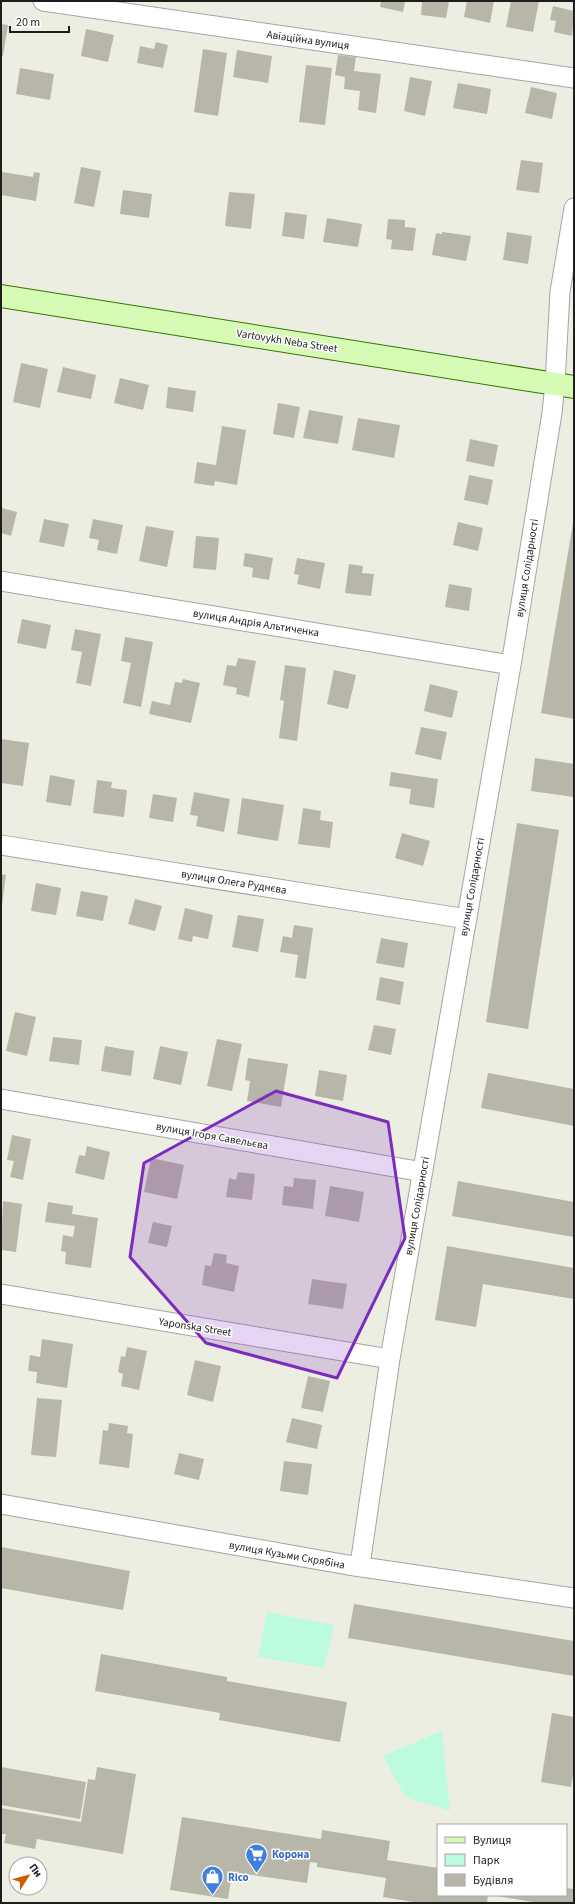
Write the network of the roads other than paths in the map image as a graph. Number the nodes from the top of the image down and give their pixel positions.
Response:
1 (43, 1) edge
2 (574, 78) edge
3 (574, 208) edge
4 (1, 296) edge
5 (565, 385) edge
6 (1, 581) edge
7 (511, 665) junction
8 (1, 845) edge
9 (467, 919) junction
10 (1, 1099) edge
11 (423, 1172) junction
12 (1, 1294) edge
13 (390, 1359) junction
14 (1, 1504) edge
15 (360, 1565) dead end
16 (574, 1598) edge

1 - 2 street, Авіаційна вулиця
3 - 5 street, вулиця Солідарності
4 - 5 street, Vartovykh Neba Street
5 - 7 street, вулиця Солідарності
6 - 7 street, вулиця Андрія Альтиченка
7 - 9 street, вулиця Солідарності
8 - 9 street, вулиця Олега Руднєва
9 - 11 street, вулиця Солідарності
10 - 11 street, вулиця Ігоря Савельєва
11 - 13 street, вулиця Солідарності
12 - 13 street, Yaponska Street
13 - 15 street, вулиця Солідарності
14 - 16 street, вулиця Кузьми Скрябіна

